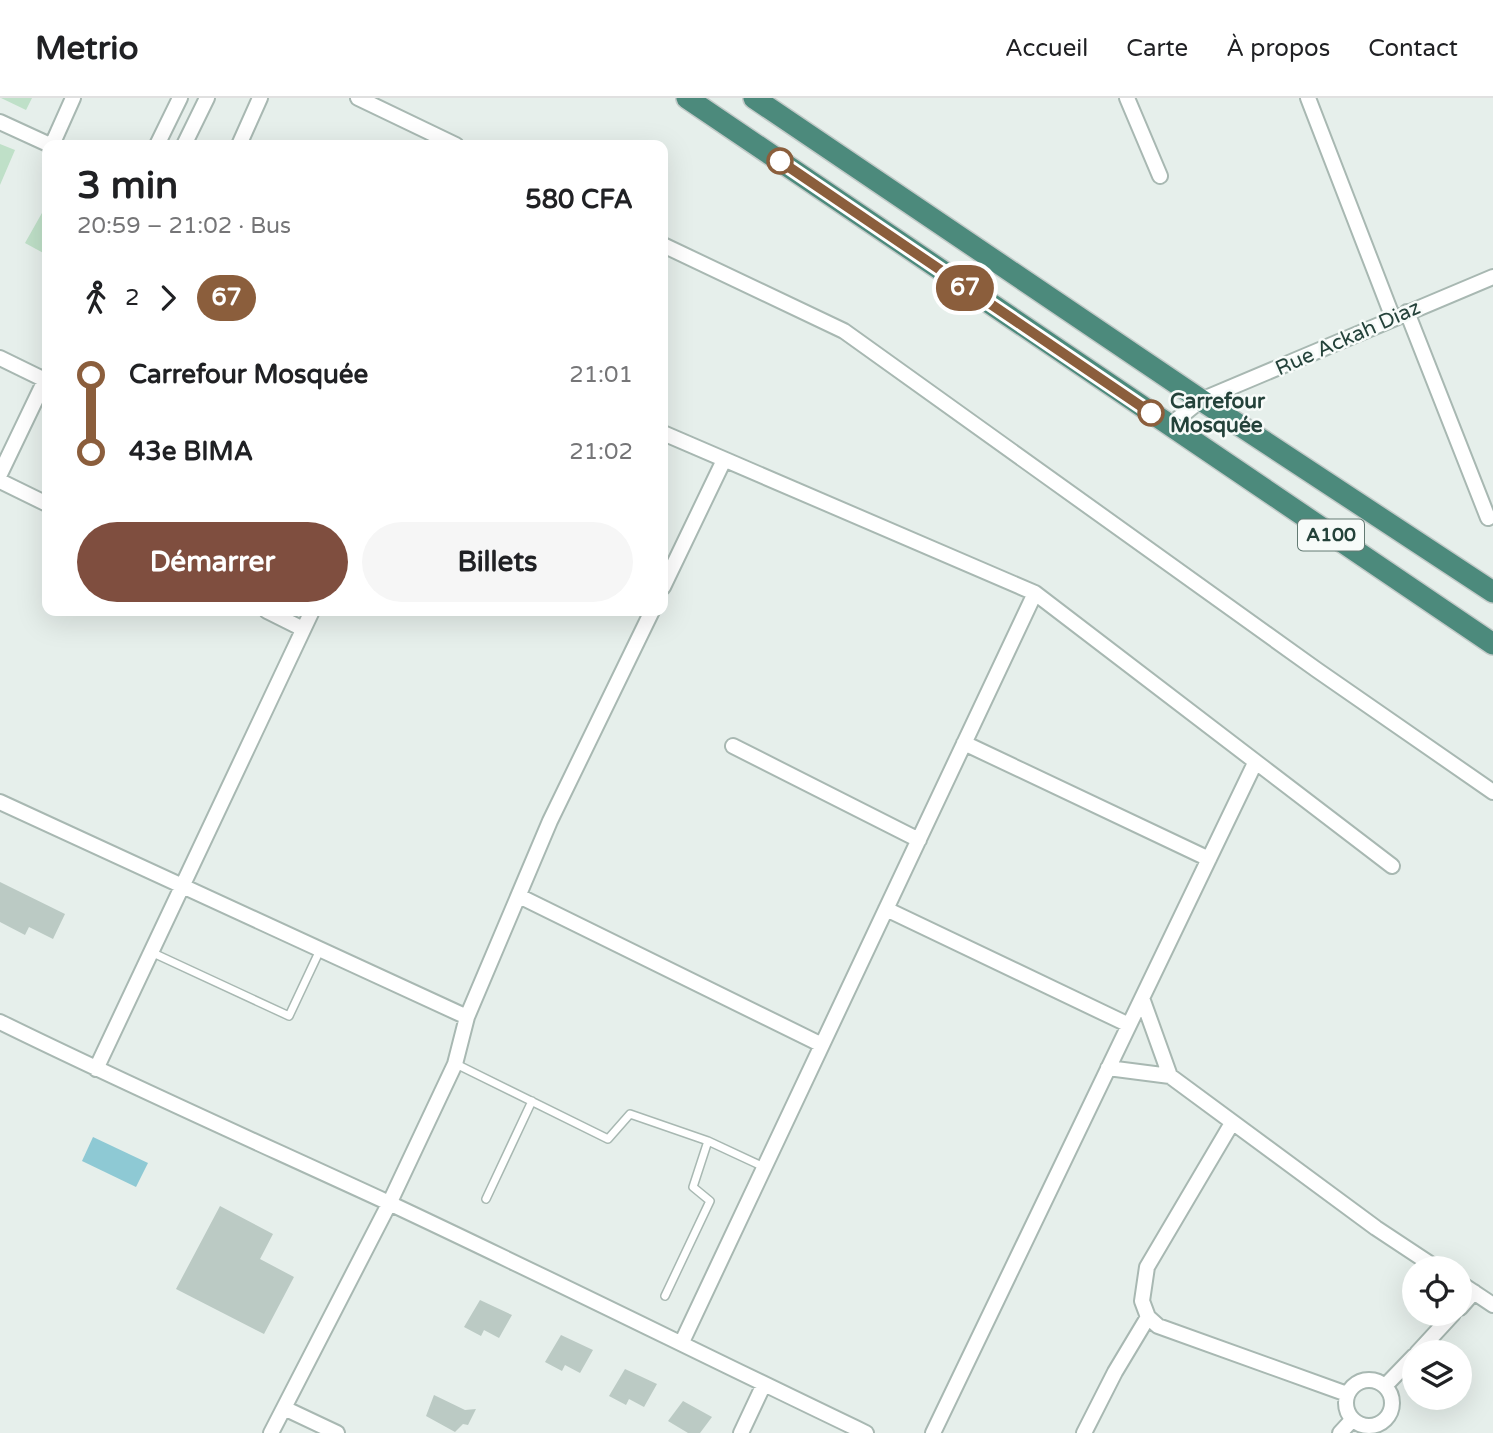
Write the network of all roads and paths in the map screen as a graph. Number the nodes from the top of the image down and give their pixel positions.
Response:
1 (73, 98) edge
2 (180, 98) edge
3 (207, 98) edge
4 (260, 98) edge
5 (358, 98) edge
6 (687, 98) edge
7 (754, 98) edge
8 (1127, 98) edge
9 (1308, 98) edge
10 (0, 122) edge
11 (53, 140) edge
12 (159, 140) edge
13 (186, 140) edge
14 (241, 140) edge
15 (446, 140) edge
16 (42, 141) edge
17 (1160, 176) dead end
18 (668, 246) edge
19 (1493, 277) edge
20 (1407, 312) junction
21 (1393, 318) junction
22 (0, 358) edge
23 (42, 376) edge
24 (42, 386) edge
25 (1201, 400) junction
26 (1170, 425) junction
27 (668, 435) edge
28 (724, 460) junction
29 (0, 474) edge
30 (0, 481) edge
31 (42, 502) edge
32 (1488, 519) dead end
33 (668, 577) edge
34 (1035, 593) junction
35 (1493, 593) edge
36 (277, 616) edge
37 (310, 616) edge
38 (650, 616) edge
39 (303, 629) junction
40 (1493, 644) edge
41 (964, 744) junction
42 (733, 747) dead end
43 (1255, 763) junction
44 (1493, 792) edge
45 (0, 802) edge
46 (919, 840) junction
47 (1209, 859) junction
48 (1392, 866) dead end
49 (182, 887) junction
50 (519, 896) junction
51 (886, 909) junction
52 (320, 950) junction
53 (151, 952) junction
54 (1142, 998) junction
55 (467, 1017) junction
56 (0, 1022) edge
57 (1129, 1024) junction
58 (822, 1045) junction
59 (455, 1064) junction
60 (1108, 1068) junction
61 (96, 1069) junction
62 (1170, 1076) junction
63 (532, 1101) junction
64 (1232, 1124) junction
65 (708, 1141) junction
66 (764, 1167) junction
67 (486, 1199) dead end
68 (389, 1204) junction
69 (1418, 1256) edge
70 (1474, 1292) joint
71 (1472, 1294) edge
72 (665, 1296) dead end
73 (1493, 1305) edge
74 (1148, 1317) junction
75 (1442, 1326) edge
76 (1429, 1340) edge
77 (682, 1342) junction
78 (1402, 1368) edge
79 (764, 1384) junction
80 (1385, 1386) junction
81 (1347, 1394) junction
82 (285, 1408) junction
83 (1352, 1420) junction
84 (1382, 1429) edge
85 (271, 1433) edge
86 (337, 1433) edge
87 (741, 1433) edge
88 (866, 1433) edge
89 (933, 1433) edge
90 (1084, 1433) edge
91 (1340, 1433) edge

1 - 11 street
2 - 12 street
3 - 13 street
4 - 14 street
5 - 15 street
6 - 26 highway, A100
7 - 25 highway, A100
8 - 17 street
9 - 21 street
10 - 16 street
18 - 44 street
19 - 20 street, Rue Ackah Diaz
20 - 21 street, Rue Ackah Diaz
20 - 32 street
21 - 25 street, Rue Ackah Diaz
22 - 23 street
24 - 29 street
25 - 26 street, Rue Ackah Diaz
25 - 35 highway, A100
26 - 40 highway, A100
27 - 28 street
28 - 33 street
28 - 34 street
30 - 31 street
34 - 41 street
34 - 43 street
36 - 39 street
37 - 39 street
38 - 50 street
39 - 49 street
41 - 46 street
41 - 47 street
42 - 46 street
43 - 47 street
43 - 48 street
45 - 49 street
46 - 51 street
47 - 54 street
49 - 52 street
49 - 53 street
50 - 55 street
50 - 58 street
51 - 57 street
51 - 58 street
52 - 53 lane
52 - 55 street
53 - 61 street
54 - 57 street
54 - 62 street
55 - 59 street
56 - 61 street
57 - 60 street
58 - 66 street
59 - 63 lane
59 - 68 street
60 - 62 street
60 - 89 street
61 - 68 street
62 - 64 street
63 - 65 lane
63 - 67 lane
64 - 69 street
64 - 74 street
65 - 66 lane
65 - 72 lane
66 - 77 street
68 - 77 street
68 - 82 street
70 - 71 street
70 - 73 street
74 - 81 street
74 - 90 street
75 - 76 street
77 - 79 street
78 - 80 street
79 - 87 street
79 - 88 street
80 - 81 street
80 - 84 street
81 - 83 street
82 - 85 street
82 - 86 street
83 - 84 street
83 - 91 street

